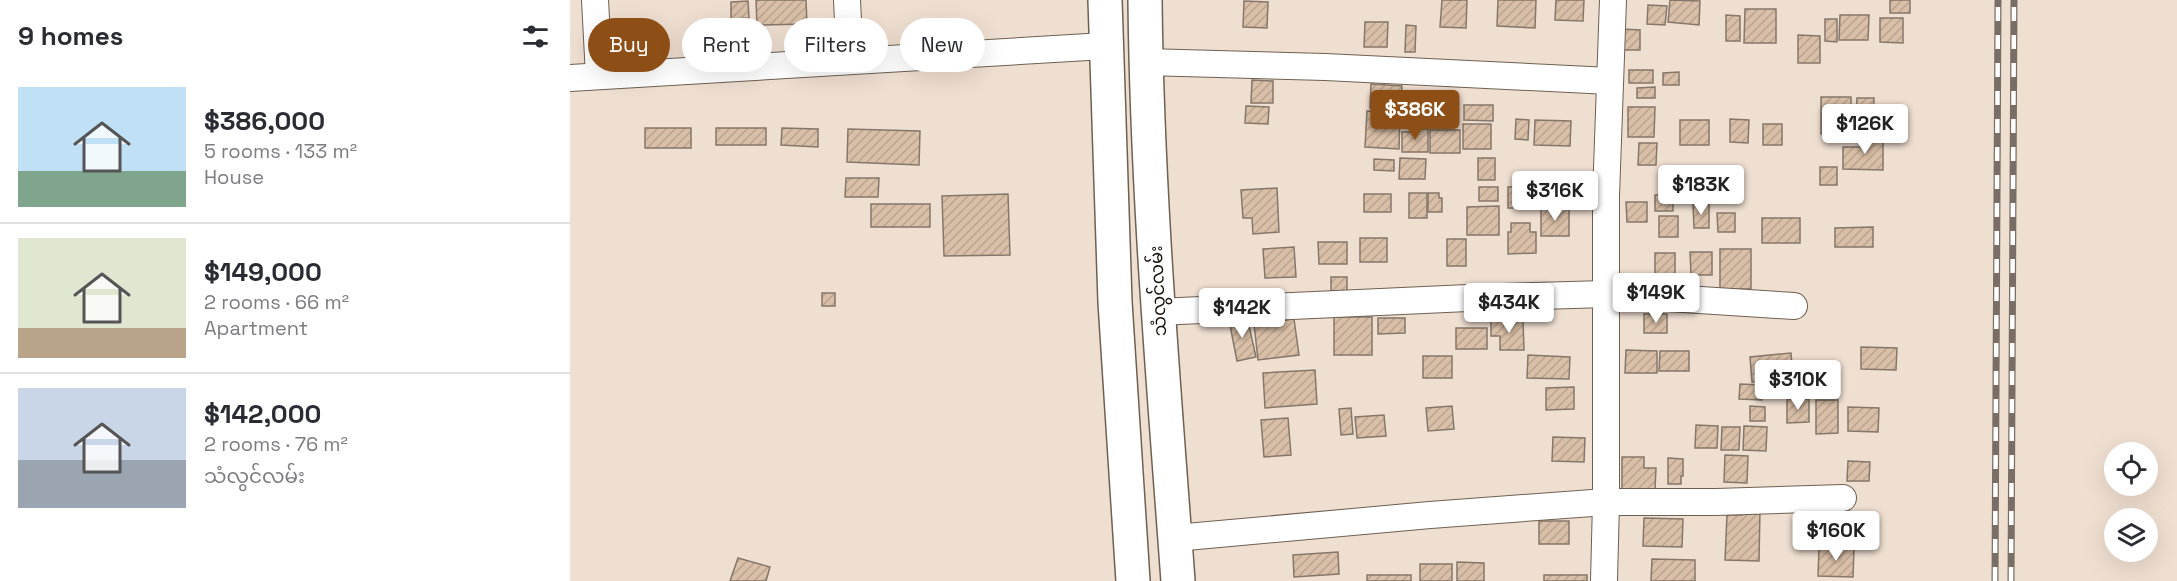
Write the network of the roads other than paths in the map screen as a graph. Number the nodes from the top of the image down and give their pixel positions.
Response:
1 (595, 0) edge
2 (847, 0) edge
3 (1105, 0) edge
4 (1145, 0) edge
5 (1613, 0) edge
6 (848, 18) edge
7 (1105, 46) junction
8 (888, 59) edge
9 (1145, 62) junction
10 (784, 65) edge
11 (599, 76) junction
12 (570, 78) edge
13 (1610, 81) junction
14 (1606, 294) junction
15 (1794, 306) dead end
16 (1158, 312) junction
17 (1843, 498) dead end
18 (1606, 502) junction
19 (1175, 538) junction
20 (1133, 581) edge
21 (1178, 581) edge
22 (1604, 581) edge

1 - 11 street
2 - 6 street
3 - 7 main road
4 - 9 main road, သံလွင်လမ်း
5 - 13 street
7 - 8 street
7 - 20 main road
9 - 13 street
9 - 16 main road, သံလွင်လမ်း
10 - 11 street
11 - 12 street
13 - 14 street
14 - 15 street
14 - 16 street
14 - 18 street
16 - 19 main road, သံလွင်လမ်း
17 - 18 street
18 - 19 street
18 - 22 street
19 - 21 main road, သံလွင်လမ်း

